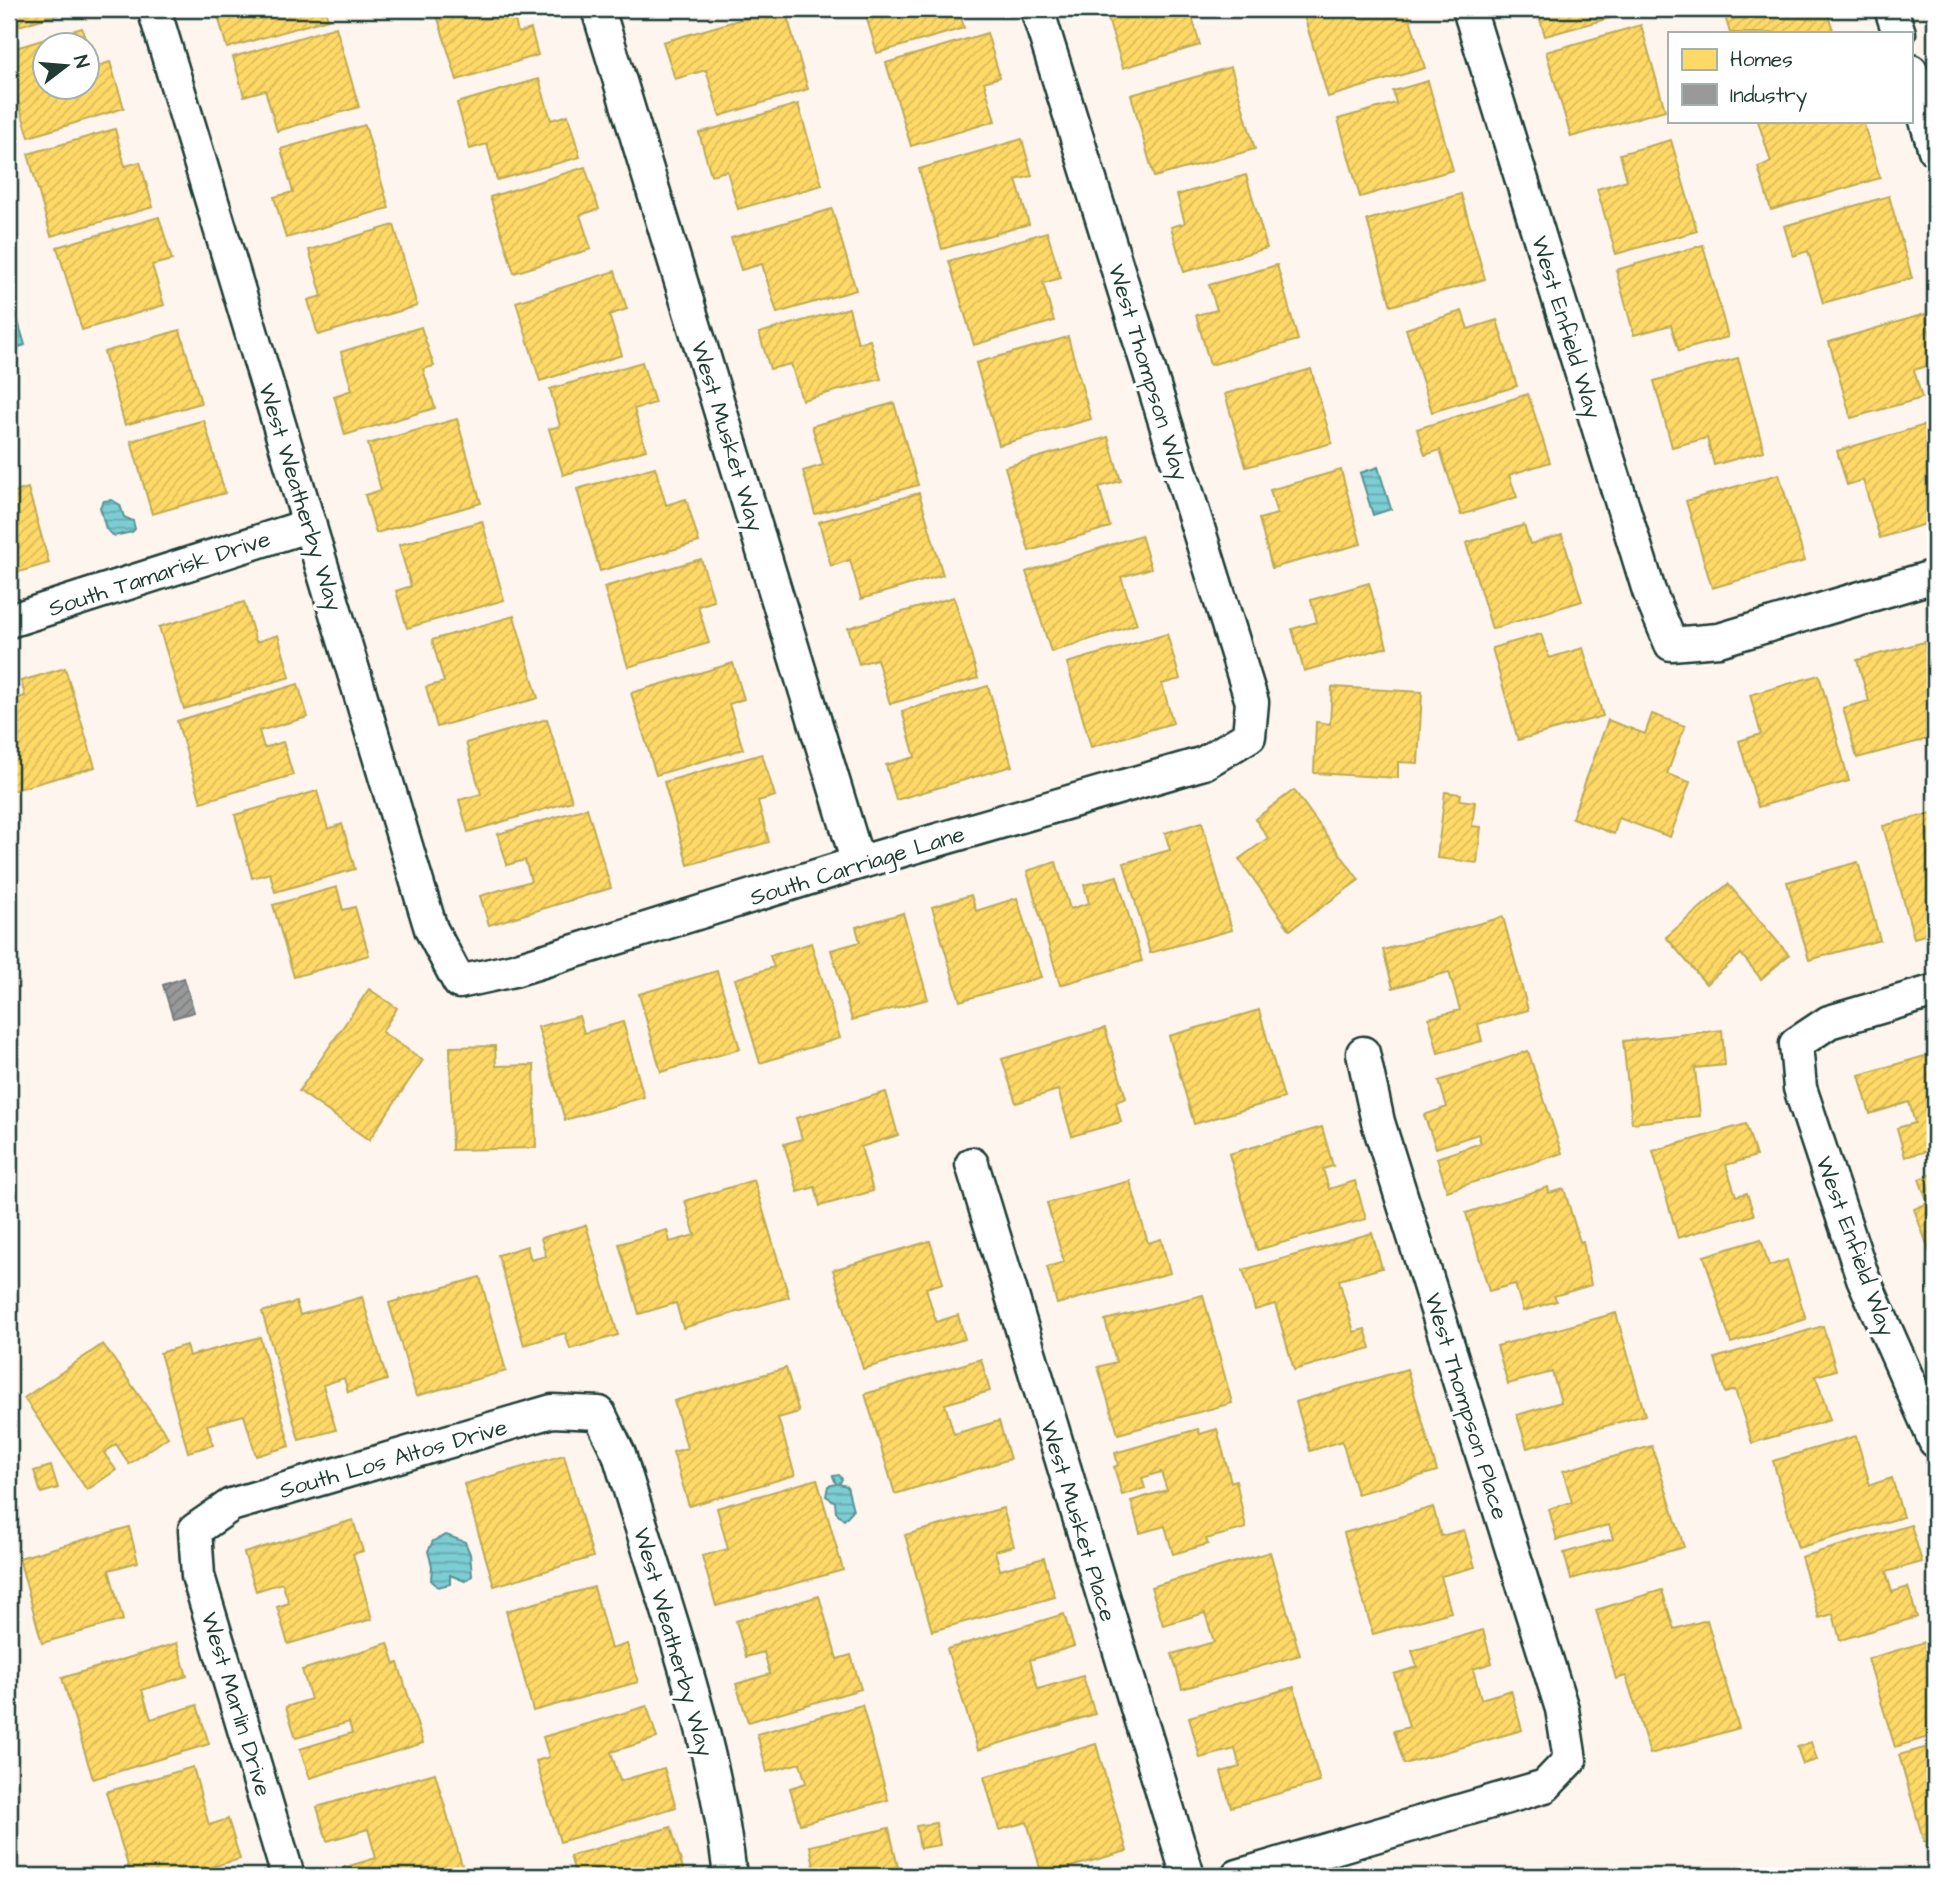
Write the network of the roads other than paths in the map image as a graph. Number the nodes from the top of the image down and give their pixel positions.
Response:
1 (154, 9) edge
2 (598, 9) edge
3 (1037, 9) edge
4 (1469, 9) edge
5 (1891, 9) edge
6 (1899, 32) edge
7 (1912, 74) edge
8 (1935, 150) edge
9 (310, 525) junction
10 (1935, 576) edge
11 (9, 621) edge
12 (1250, 736) joint
13 (858, 863) junction
14 (459, 982) joint
15 (1935, 991) edge
16 (1363, 1053) dead end
17 (972, 1164) dead end
18 (599, 1413) joint
19 (1935, 1441) edge
20 (195, 1530) joint
21 (288, 1876) edge
22 (730, 1876) edge
23 (1188, 1876) edge
24 (1238, 1876) edge

1 - 9 street, West Weatherby Way
2 - 13 street, West Musket Way
3 - 12 street, West Thompson Way
4 - 10 street, West Enfield Way
5 - 6 street
7 - 8 street
9 - 11 street, South Tamarisk Drive
9 - 14 street, West Weatherby Way
12 - 13 street, South Carriage Lane
13 - 14 street, South Carriage Lane
15 - 19 street, West Enfield Way
16 - 24 street, West Thompson Place
17 - 23 street, West Musket Place
18 - 20 street, South Los Altos Drive
18 - 22 street, West Weatherby Way
20 - 21 street, West Marlin Drive

